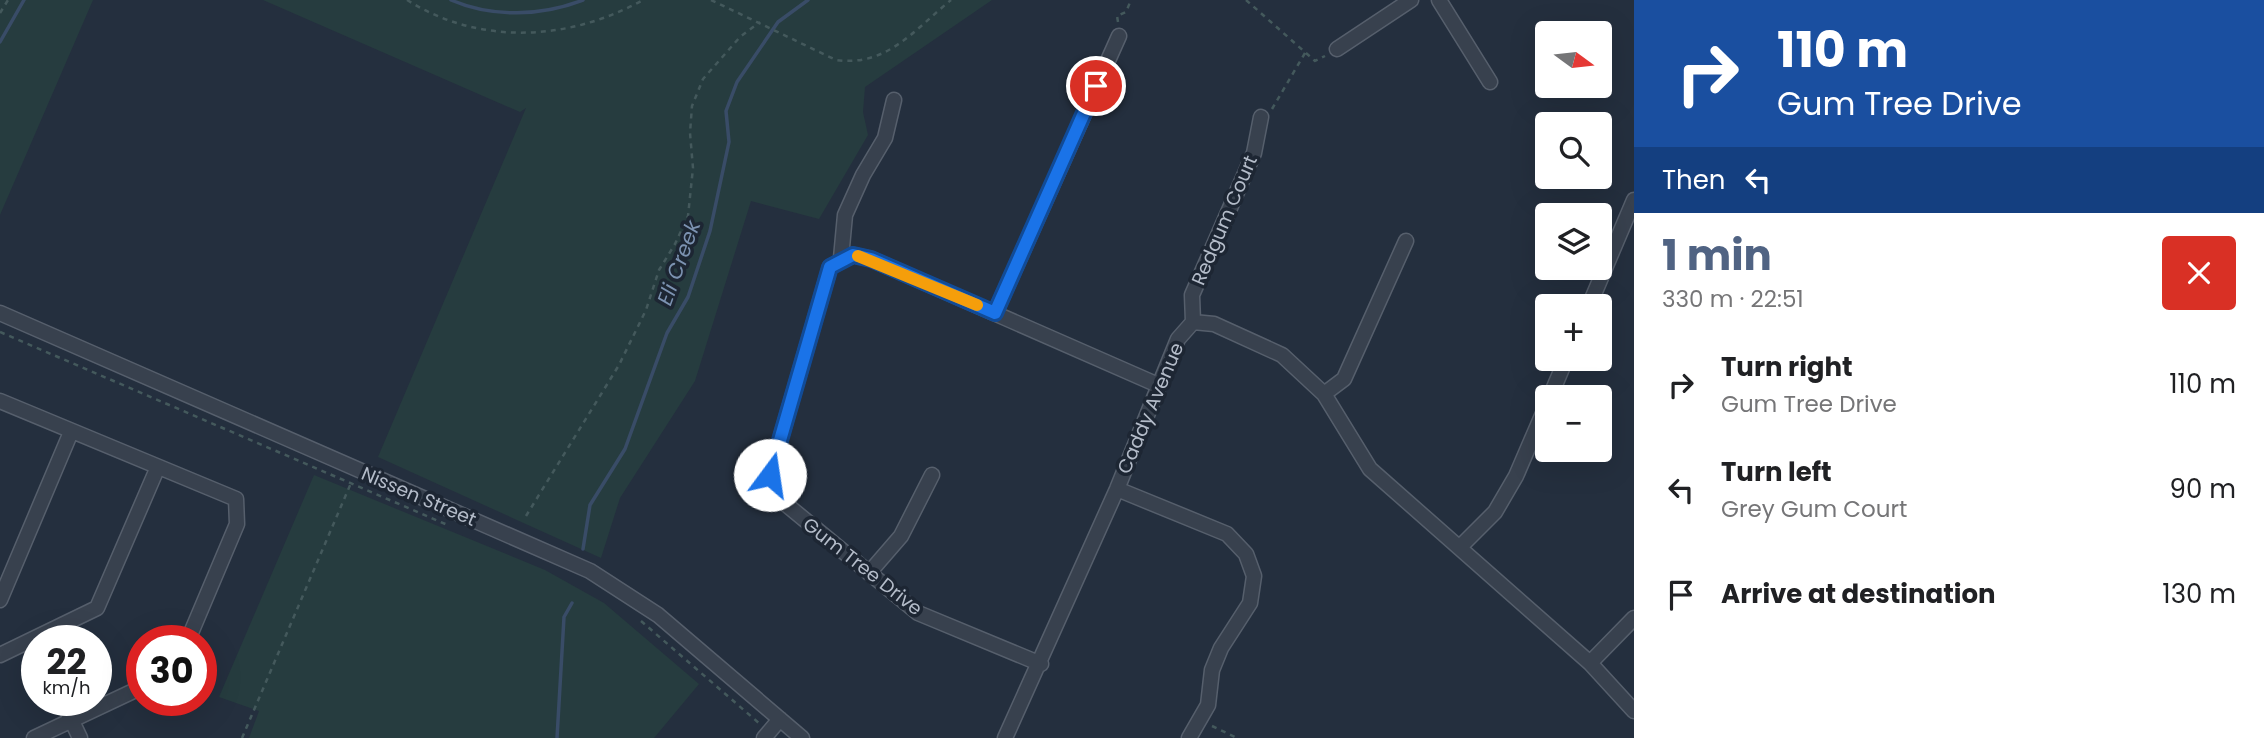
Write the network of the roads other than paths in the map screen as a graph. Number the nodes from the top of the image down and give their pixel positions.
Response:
1 (1410, 0) edge
2 (1438, 0) edge
3 (1119, 36) road end
4 (1337, 49) road end
5 (1490, 82) dead end
6 (894, 100) dead end
7 (1261, 117) road end
8 (1634, 200) edge
9 (1406, 241) dead end
10 (841, 258) junction
11 (1594, 294) edge
12 (995, 313) junction
13 (1, 316) edge
14 (1193, 322) junction
15 (1158, 385) junction
16 (1324, 394) junction
17 (0, 401) edge
18 (71, 432) junction
19 (1535, 433) edge
20 (157, 469) junction
21 (932, 475) dead end
22 (1117, 489) junction
23 (1461, 546) junction
24 (869, 573) junction
25 (0, 600) edge
26 (1634, 618) edge
27 (67, 625) edge
28 (194, 625) edge
29 (21, 648) edge
30 (0, 655) edge
31 (1590, 663) junction
32 (1041, 664) junction
33 (126, 695) edge
34 (1634, 711) edge
35 (70, 716) edge
36 (780, 719) junction
37 (72, 720) junction
38 (766, 735) edge
39 (34, 738) edge
40 (80, 738) edge
41 (802, 738) edge
42 (1005, 738) edge
43 (1189, 738) edge

1 - 4 street
2 - 5 street
3 - 12 street
6 - 10 street
7 - 14 street, Redgum Court
8 - 11 street
9 - 16 street
10 - 12 street
10 - 24 street, Gum Tree Drive
12 - 15 street
13 - 36 street, Nissen Street
14 - 15 street, Caddy Avenue
14 - 16 street, Caddy Avenue
15 - 22 street, Caddy Avenue
16 - 23 street, Caddy Avenue
17 - 18 street
18 - 20 street
18 - 25 street
19 - 23 street
20 - 27 street
20 - 28 street
21 - 24 street
22 - 32 street, Caddy Avenue
22 - 43 street
23 - 31 street, Caddy Avenue
24 - 32 street, Gum Tree Drive
26 - 31 street
29 - 30 street
31 - 34 street, Caddy Avenue
32 - 42 street, Caddy Avenue
33 - 37 street
35 - 37 street
36 - 38 street
36 - 41 street, Nissen Street
37 - 39 street
37 - 40 street

